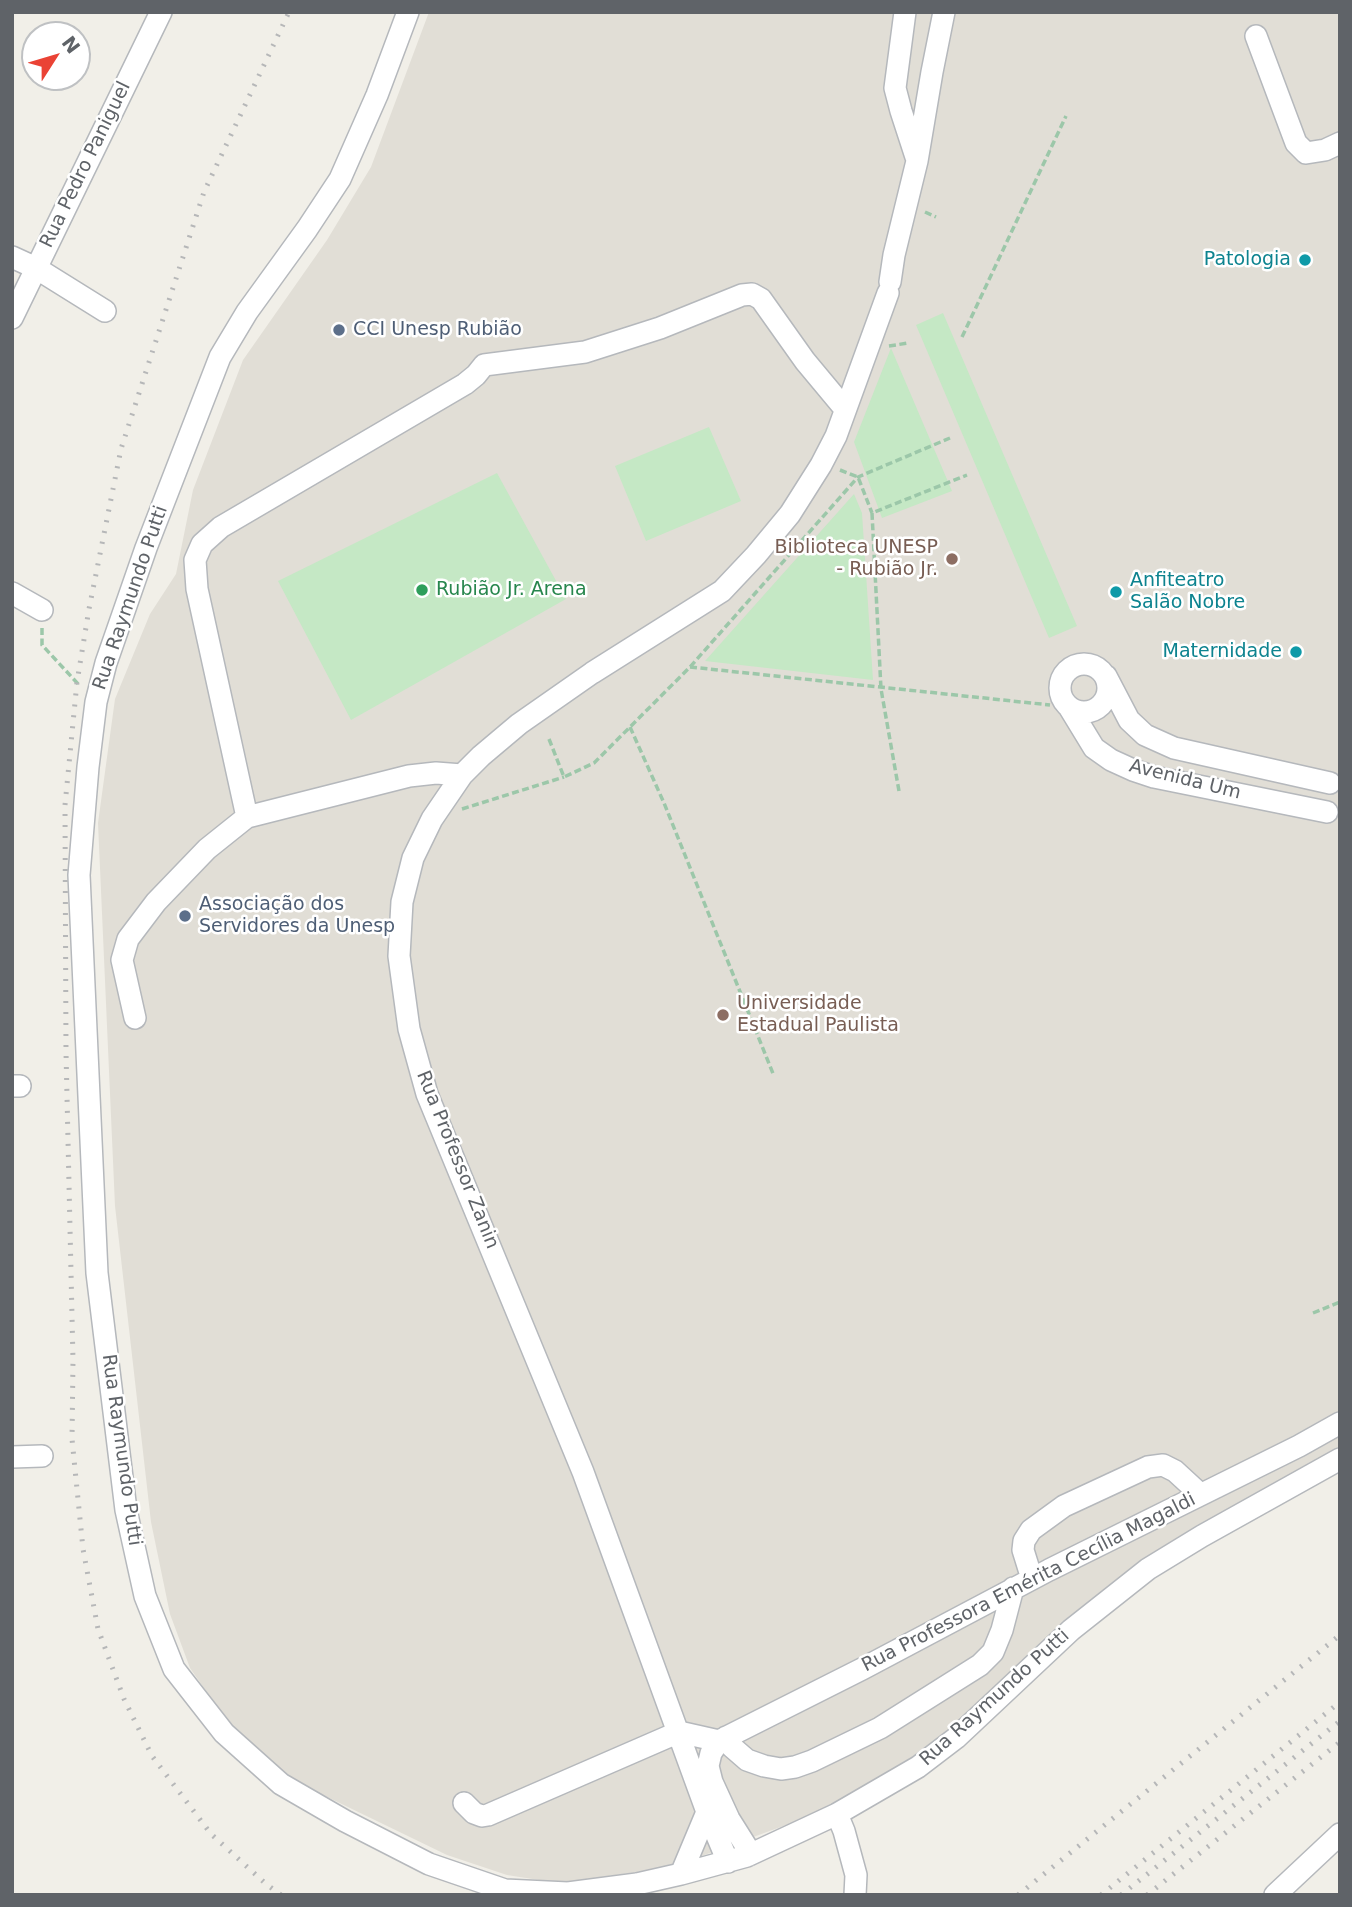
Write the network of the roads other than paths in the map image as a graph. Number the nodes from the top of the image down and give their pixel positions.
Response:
1 (161, 12) edge
2 (408, 12) edge
3 (905, 12) edge
4 (944, 12) edge
5 (1256, 37) dead end
6 (1340, 143) edge
7 (917, 161) junction
8 (12, 257) edge
9 (36, 268) junction
10 (105, 311) dead end
11 (12, 318) edge
12 (845, 409) junction
13 (12, 593) edge
14 (42, 610) road end
15 (1106, 676) junction
16 (1069, 707) junction
17 (462, 775) junction
18 (1335, 782) edge
19 (1333, 814) edge
20 (247, 817) junction
21 (135, 1018) dead end
22 (1340, 1423) edge
23 (42, 1456) dead end
24 (12, 1457) edge
25 (1340, 1459) edge
26 (1200, 1494) junction
27 (1023, 1584) junction
28 (679, 1732) junction
29 (722, 1739) junction
30 (464, 1803) dead end
31 (707, 1812) junction
32 (837, 1814) junction
33 (1340, 1834) edge
34 (751, 1854) junction
35 (728, 1862) junction
36 (681, 1874) junction
37 (507, 1893) edge
38 (855, 1895) edge
39 (1275, 1895) edge

1 - 9 street, Rua Pedro Paniguel
2 - 37 street, Rua Raymundo Putti
3 - 7 street
4 - 7 street, Rua Professor Zanin
5 - 6 street
7 - 12 street, Rua Professor Zanin
8 - 9 street
9 - 10 street
9 - 11 street, Rua Pedro Paniguel
12 - 17 street, Rua Professor Zanin
12 - 20 street
13 - 14 street
15 - 16 street
15 - 16 street
15 - 18 street, Avenida Um
16 - 19 street, Avenida Um
17 - 20 street
17 - 28 street, Rua Professor Zanin
18 - 19 street
20 - 21 street
22 - 26 street, Rua Professora Emérita Cecília Magaldi
23 - 24 street
25 - 32 street, Rua Raymundo Putti
26 - 27 street, Rua Professora Emérita Cecília Magaldi
26 - 27 street
27 - 29 street, Rua Professora Emérita Cecília Magaldi
27 - 29 street
28 - 29 street
28 - 30 street
28 - 31 street, Rua Professor Zanin
29 - 34 street
31 - 35 street, Rua Professor Zanin
31 - 36 street
32 - 34 street, Rua Raymundo Putti
32 - 38 street
33 - 39 street
34 - 35 street, Rua Raymundo Putti
35 - 36 street, Rua Raymundo Putti
36 - 37 street, Rua Raymundo Putti

